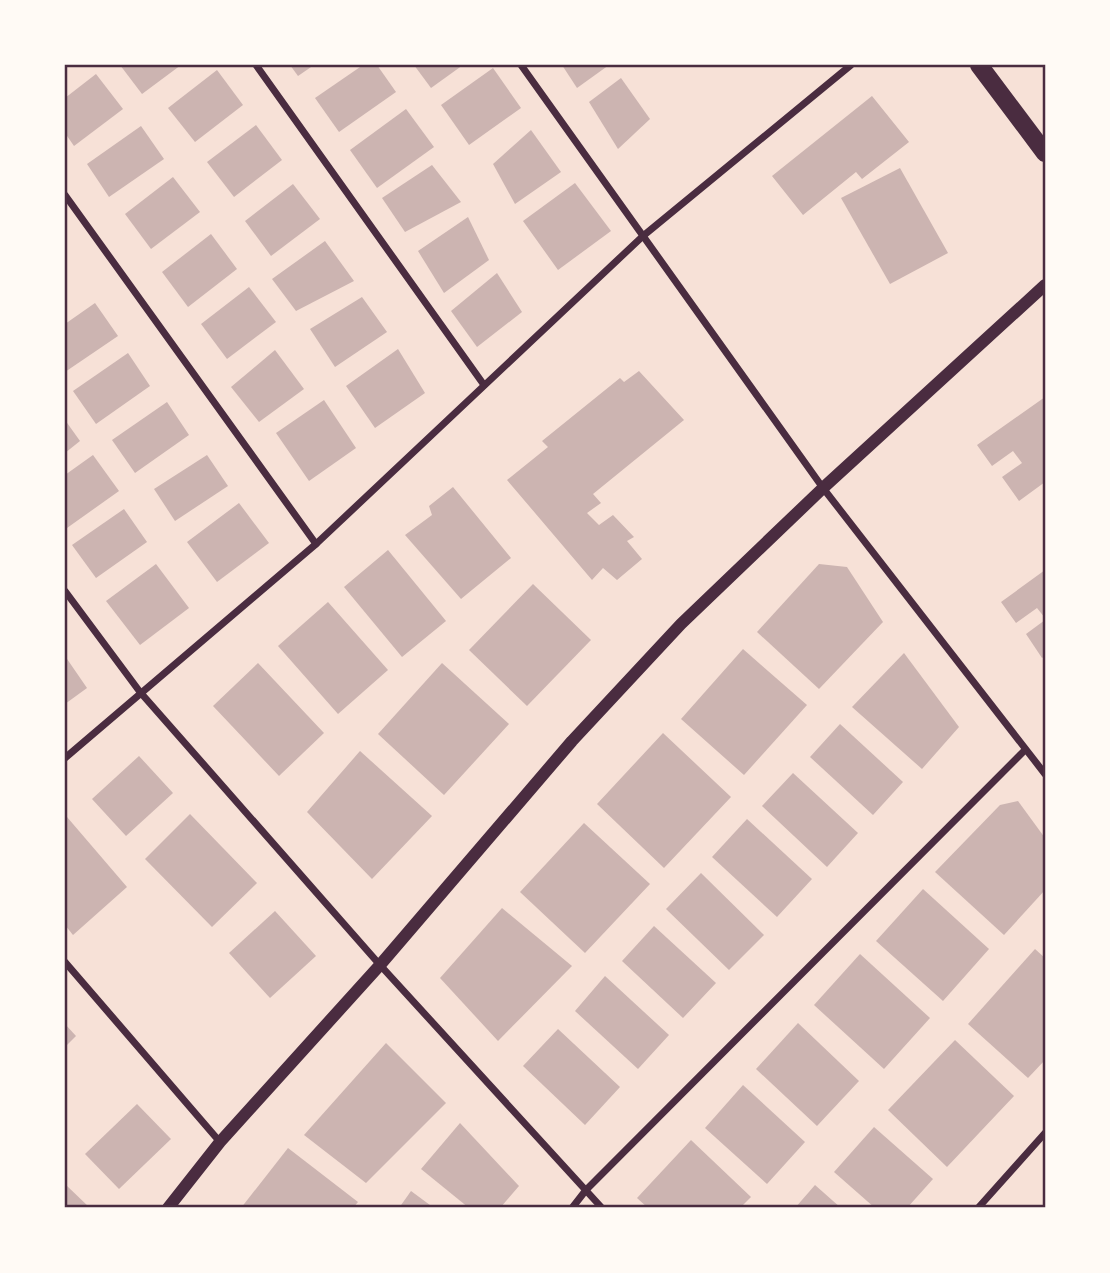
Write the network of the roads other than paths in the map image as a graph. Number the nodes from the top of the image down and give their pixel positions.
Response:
1 (256, 65) edge
2 (521, 65) edge
3 (851, 65) edge
4 (979, 65) edge
5 (1045, 153) edge
6 (65, 195) edge
7 (643, 236) junction
8 (1045, 285) edge
9 (484, 386) junction
10 (823, 488) junction
11 (316, 544) junction
12 (65, 591) edge
13 (140, 692) junction
14 (1026, 750) junction
15 (65, 758) edge
16 (1045, 774) edge
17 (65, 962) edge
18 (380, 965) junction
19 (1045, 1133) edge
20 (220, 1143) junction
21 (586, 1190) junction
22 (168, 1208) edge
23 (572, 1208) edge
24 (602, 1208) edge
25 (978, 1208) edge

1 - 9 street
2 - 7 street
3 - 7 street
4 - 5 highway
6 - 11 street
7 - 9 street
7 - 10 street
8 - 10 street
9 - 11 street
10 - 14 street
10 - 18 street
11 - 13 street
12 - 13 street
13 - 15 street
13 - 18 street
14 - 16 street
14 - 21 street
17 - 20 street
18 - 20 street
18 - 21 street
19 - 25 street
20 - 22 street
21 - 23 street
21 - 24 street

